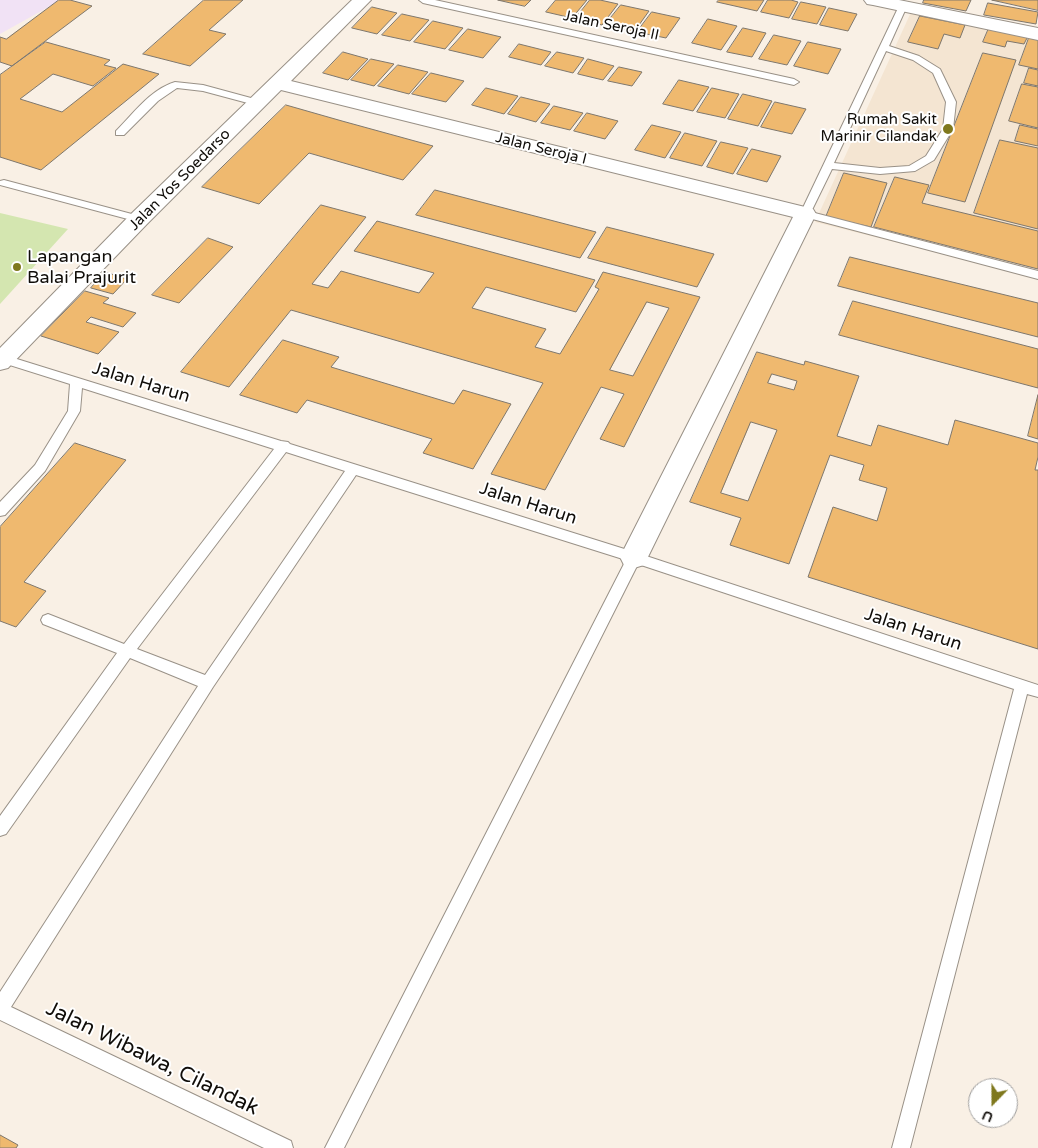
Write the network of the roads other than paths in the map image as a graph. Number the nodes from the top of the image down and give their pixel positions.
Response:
1 (362, 0) edge
2 (423, 0) edge
3 (873, 0) edge
4 (905, 3) edge
5 (1038, 34) edge
6 (885, 48) junction
7 (794, 82) dead end
8 (277, 83) junction
9 (258, 103) junction
10 (120, 134) dead end
11 (828, 164) junction
12 (4, 182) dead end
13 (805, 214) junction
14 (140, 219) junction
15 (1038, 275) edge
16 (2, 361) edge
17 (76, 382) junction
18 (284, 446) junction
19 (354, 468) junction
20 (0, 511) edge
21 (634, 557) junction
22 (48, 620) dead end
23 (127, 651) junction
24 (208, 683) junction
25 (1030, 688) edge
26 (0, 829) edge
27 (0, 1010) edge
28 (284, 1148) edge
29 (334, 1148) edge
30 (901, 1148) edge

1 - 8 street, Jalan Yos Soedarso
2 - 7 lane, Jalan Seroja II
3 - 4 street
4 - 5 street
4 - 6 lane
6 - 11 lane
6 - 11 lane
8 - 9 street, Jalan Yos Soedarso
8 - 13 street, Jalan Seroja I
9 - 10 lane
9 - 14 street, Jalan Yos Soedarso
11 - 13 lane
12 - 14 lane
13 - 15 lane
13 - 21 street
14 - 16 street, Jalan Yos Soedarso
16 - 17 lane, Jalan Harun
17 - 18 lane, Jalan Harun
17 - 20 lane
18 - 19 lane, Jalan Harun
18 - 23 lane
19 - 21 lane, Jalan Harun
19 - 24 lane
21 - 25 lane, Jalan Harun
21 - 29 lane
22 - 23 lane
23 - 24 lane
23 - 26 lane
24 - 27 lane
25 - 30 lane
27 - 28 lane, Jalan Wibawa, Cilandak

